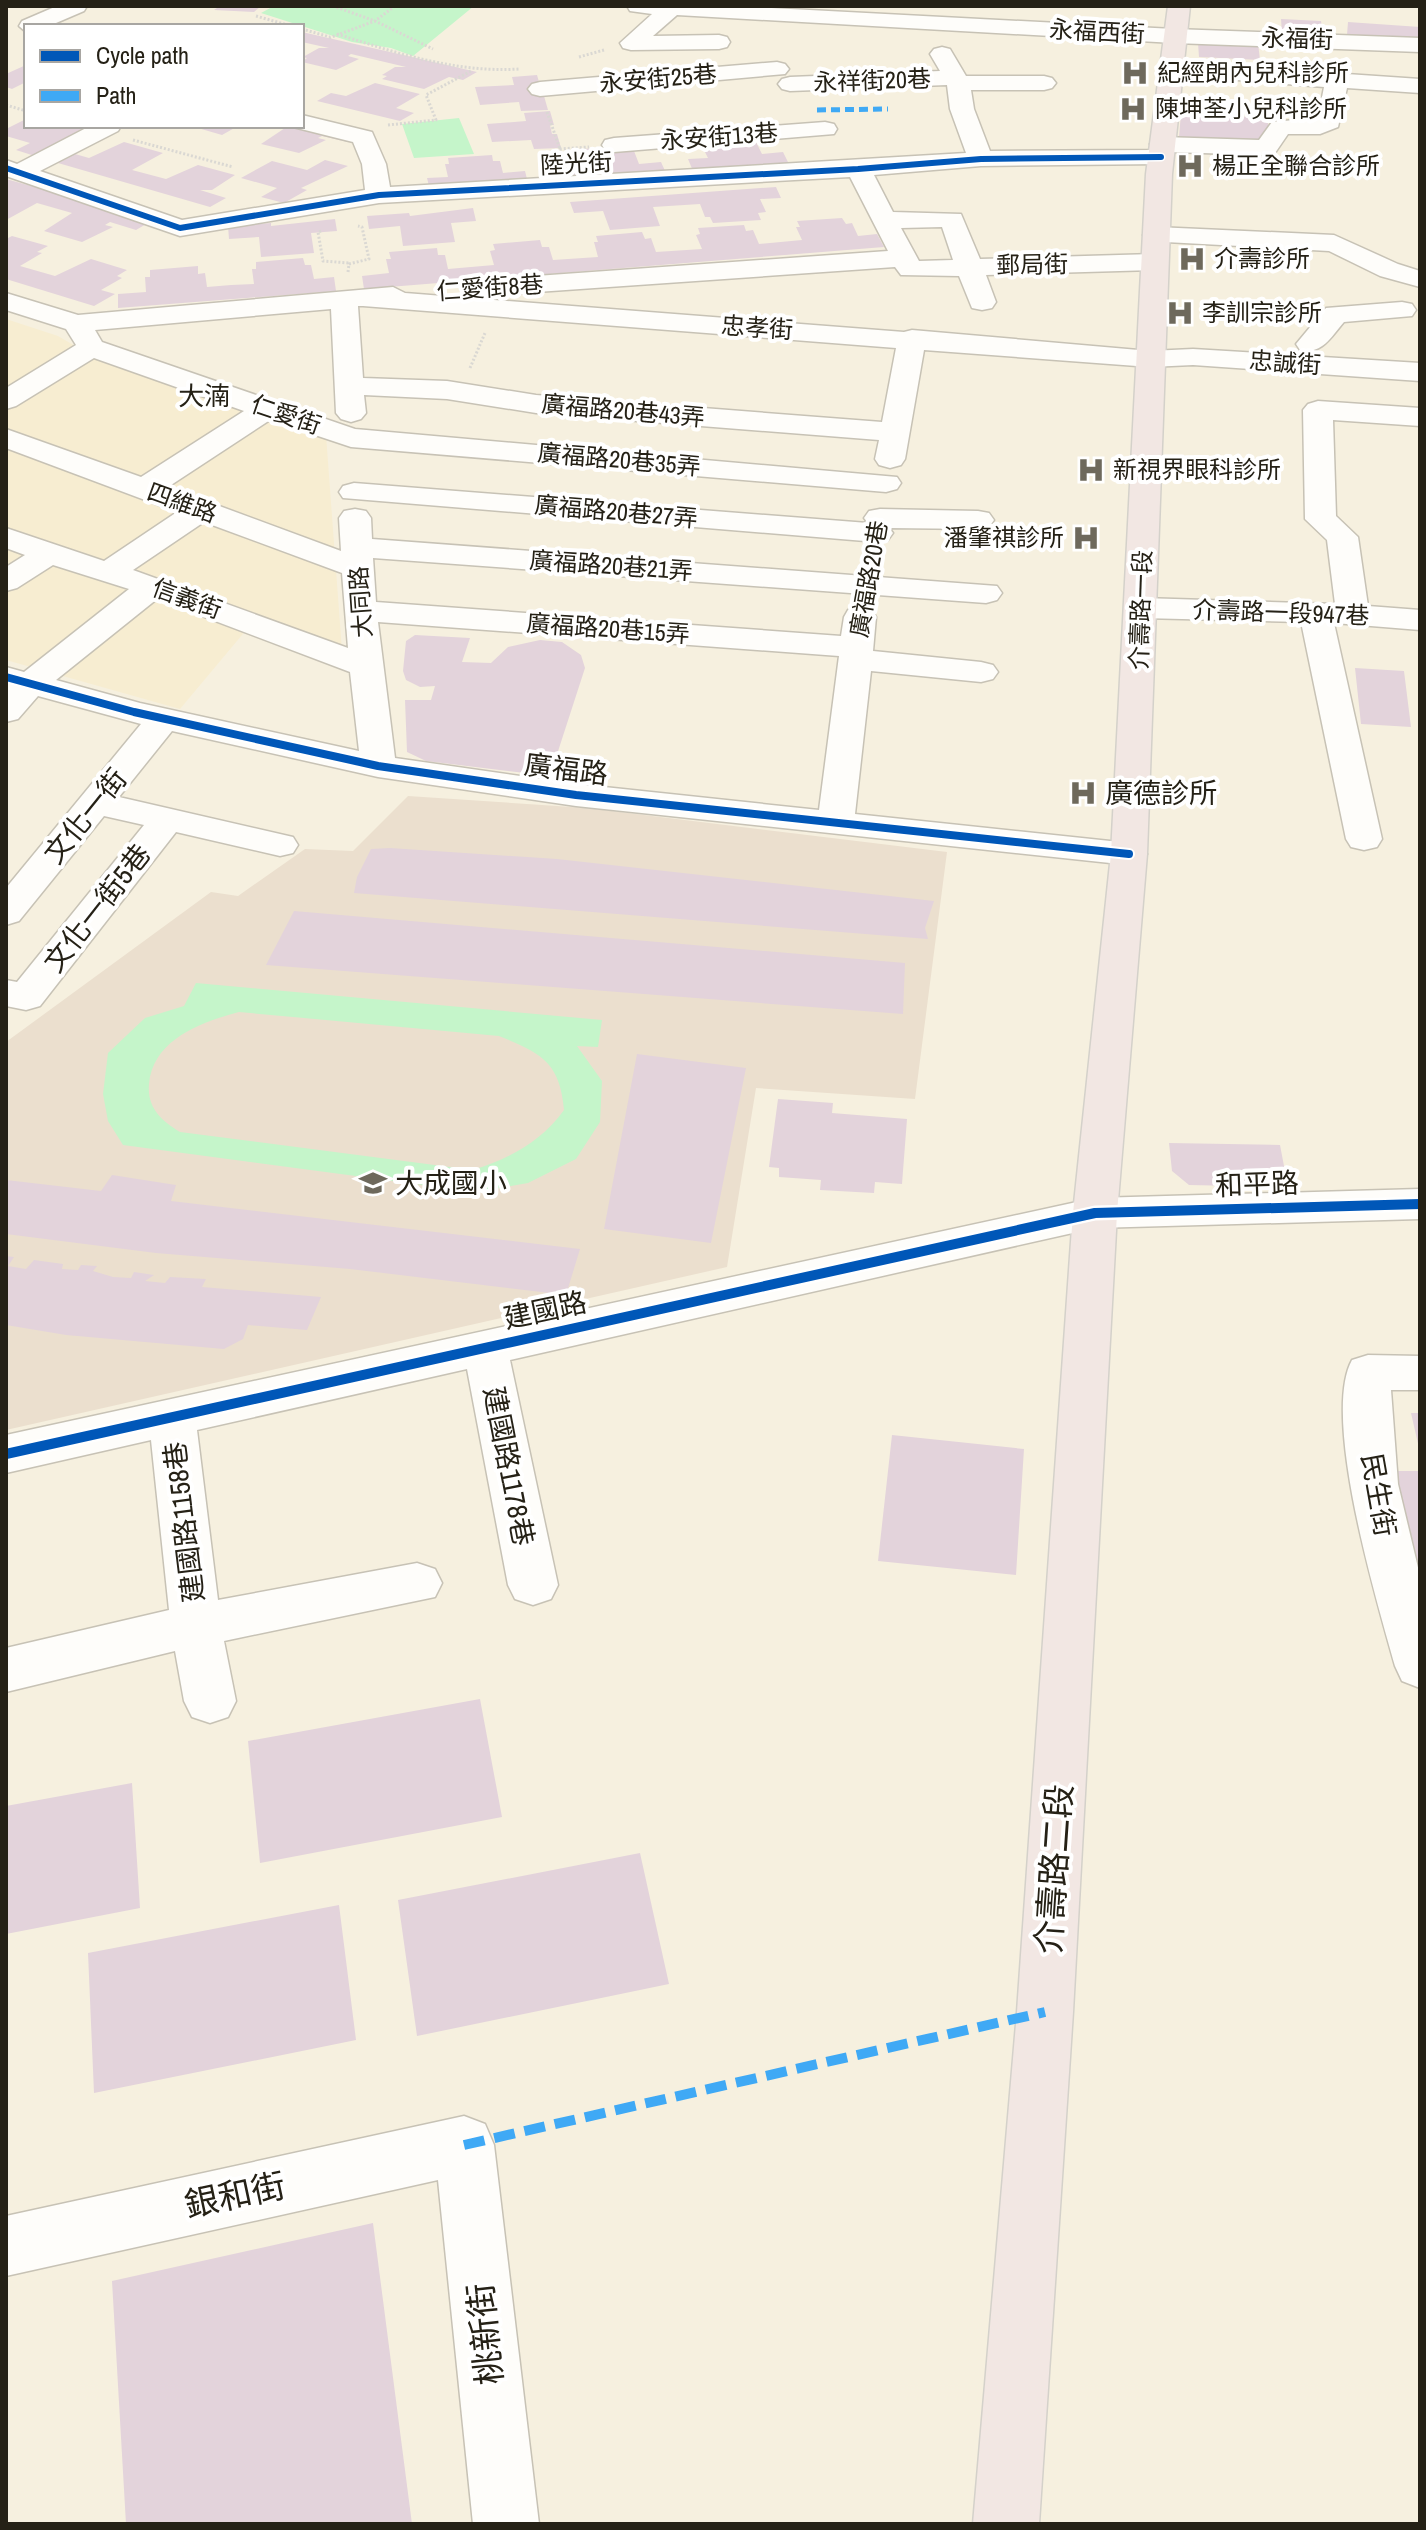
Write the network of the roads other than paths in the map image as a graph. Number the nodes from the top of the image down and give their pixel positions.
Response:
1 (13, 6) edge
2 (638, 6) edge
3 (1179, 6) edge
4 (674, 7) edge
5 (66, 10) edge
6 (987, 16) edge
7 (793, 17) junction
8 (940, 23) junction
9 (35, 24) edge
10 (1174, 36) junction
11 (719, 42) dead end
12 (1420, 45) edge
13 (942, 53) junction
14 (970, 53) dead end
15 (1170, 69) junction
16 (956, 80) junction
17 (1337, 81) junction
18 (1044, 83) dead end
19 (1420, 86) edge
20 (540, 89) road end
21 (784, 90) junction
22 (888, 109) dead end
23 (962, 109) junction
24 (304, 122) edge
25 (105, 128) edge
26 (825, 129) junction
27 (614, 145) dead end
28 (1162, 151) junction
29 (981, 159) junction
30 (852, 169) junction
31 (13, 170) edge
32 (379, 195) junction
33 (1331, 215) dead end
34 (885, 220) junction
35 (1334, 243) junction
36 (1155, 248) junction
37 (907, 263) junction
38 (968, 266) junction
39 (1420, 279) edge
40 (1335, 288) dead end
41 (354, 299) junction
42 (982, 302) dead end
43 (11, 307) edge
44 (1411, 311) edge
45 (77, 323) junction
46 (912, 338) junction
47 (1310, 344) dead end
48 (91, 348) junction
49 (1150, 359) junction
50 (1420, 372) edge
51 (352, 386) junction
52 (6, 400) edge
53 (267, 409) junction
54 (621, 411) junction
55 (1420, 417) edge
56 (895, 432) junction
57 (6, 438) edge
58 (351, 438) junction
59 (598, 459) junction
60 (886, 483) junction
61 (144, 489) junction
62 (354, 492) junction
63 (576, 509) junction
64 (200, 510) junction
65 (978, 520) dead end
66 (879, 526) junction
67 (6, 537) edge
68 (49, 554) junction
69 (357, 558) junction
70 (108, 572) junction
71 (6, 581) edge
72 (153, 586) junction
73 (864, 586) junction
74 (986, 593) dead end
75 (1142, 608) junction
76 (360, 611) junction
77 (1353, 614) junction
78 (1316, 615) junction
79 (1420, 620) edge
80 (856, 653) junction
81 (367, 667) junction
82 (981, 672) dead end
83 (18, 680) edge
84 (6, 712) edge
85 (164, 718) junction
86 (378, 766) junction
87 (96, 803) junction
88 (168, 819) junction
89 (836, 821) junction
90 (1364, 839) dead end
91 (280, 845) dead end
92 (1129, 854) junction
93 (6, 913) edge
94 (16, 995) edge
95 (1419, 1210) edge
96 (1095, 1213) junction
97 (485, 1347) junction
98 (1420, 1373) edge
99 (172, 1420) junction
100 (6, 1454) edge
101 (417, 1583) dead end
102 (533, 1585) dead end
103 (196, 1625) junction
104 (1420, 1666) edge
105 (6, 1670) edge
106 (210, 1701) dead end
107 (464, 2145) joint
108 (6, 2246) edge
109 (506, 2524) edge
110 (1006, 2524) edge

1 - 5 street
2 - 4 street, 永福西街
3 - 10 main road, 介壽路一段
4 - 7 street, 永福西街
4 - 11 street
5 - 9 street
6 - 8 street, 永福西街
6 - 10 street, 永福西街
7 - 8 street, 永福西街
7 - 21 street
8 - 13 street
10 - 12 street, 永福街
10 - 15 main road, 介壽路一段
13 - 14 street
13 - 16 street
15 - 17 street
15 - 28 main road, 介壽路一段
16 - 18 street, 永祥街20巷
16 - 21 street, 永祥街20巷
16 - 23 street
17 - 19 street
17 - 28 street, 陸光街
20 - 21 street, 永安街25巷
21 - 26 street
22 - 23 street
23 - 29 street
24 - 32 street
25 - 31 street
26 - 27 street, 永安街13巷
26 - 30 street
28 - 29 street, 陸光街
28 - 36 main road, 介壽路一段
29 - 30 street, 陸光街
30 - 32 street, 陸光街
30 - 34 street
31 - 32 street, 陸光街
33 - 35 street
34 - 37 street
34 - 38 street
35 - 36 street, 郵局街
35 - 39 street
36 - 38 street, 郵局街
36 - 49 main road, 介壽路一段
37 - 38 street, 郵局街
37 - 41 street, 仁愛街8巷
38 - 42 street
40 - 44 street
41 - 45 street, 仁愛街8巷
41 - 46 street, 忠孝街
41 - 51 street, 大同路
43 - 45 street
44 - 47 street
45 - 48 street
46 - 49 street, 忠孝街
46 - 56 street, 廣福路20巷
48 - 52 street
48 - 53 street, 仁愛街
49 - 50 street, 忠誠街
49 - 75 main road, 介壽路一段
51 - 54 street, 廣福路20巷43弄
51 - 58 street, 大同路
53 - 58 street, 仁愛街
53 - 61 street
54 - 56 street, 廣福路20巷43弄
54 - 59 street
55 - 77 street
56 - 60 street, 廣福路20巷
57 - 61 street, 四維路
58 - 59 street, 廣福路20巷35弄
58 - 62 street, 大同路
59 - 60 street, 廣福路20巷35弄
59 - 63 street
60 - 66 street, 廣福路20巷
61 - 64 street, 四維路
62 - 63 street, 廣福路20巷27弄
62 - 69 street, 大同路
63 - 66 street, 廣福路20巷27弄
64 - 69 street, 四維路
64 - 70 street
65 - 66 street, 廣福路20巷27弄
66 - 73 street, 廣福路20巷
67 - 68 street, 信義街
68 - 70 street, 信義街
68 - 71 street
69 - 73 street, 廣福路20巷21弄
69 - 76 street, 大同路
70 - 72 street, 信義街
72 - 81 street, 信義街
72 - 83 street
73 - 74 street, 廣福路20巷21弄
73 - 80 street, 廣福路20巷
75 - 78 street, 介壽路一段947巷
75 - 92 main road, 介壽路一段
76 - 80 street, 廣福路20巷15弄
76 - 81 street, 大同路
77 - 78 street, 介壽路一段947巷
77 - 79 street, 介壽路一段947巷
78 - 90 street
80 - 82 street, 廣福路20巷15弄
80 - 89 street, 廣福路20巷
81 - 86 street, 大同路
83 - 84 street
83 - 85 street, 廣福路
85 - 86 street, 廣福路
85 - 87 street, 文化一街
86 - 89 street, 廣福路
87 - 88 street, 文化一街5巷
87 - 93 street, 文化一街
88 - 91 street, 文化一街5巷
88 - 94 street, 文化一街5巷
89 - 92 street, 廣福路
92 - 96 main road, 介壽路一段
95 - 96 street, 和平路
96 - 97 street, 建國路
96 - 110 main road, 介壽路二段
97 - 99 street, 建國路
97 - 102 street, 建國路1178巷
98 - 104 street, 民生街
99 - 100 street, 建國路
99 - 103 street, 建國路1158巷
101 - 103 street
103 - 105 street, 建國路1158巷
103 - 106 street, 建國路1158巷
107 - 108 street, 銀和街
107 - 109 street, 桃新街

